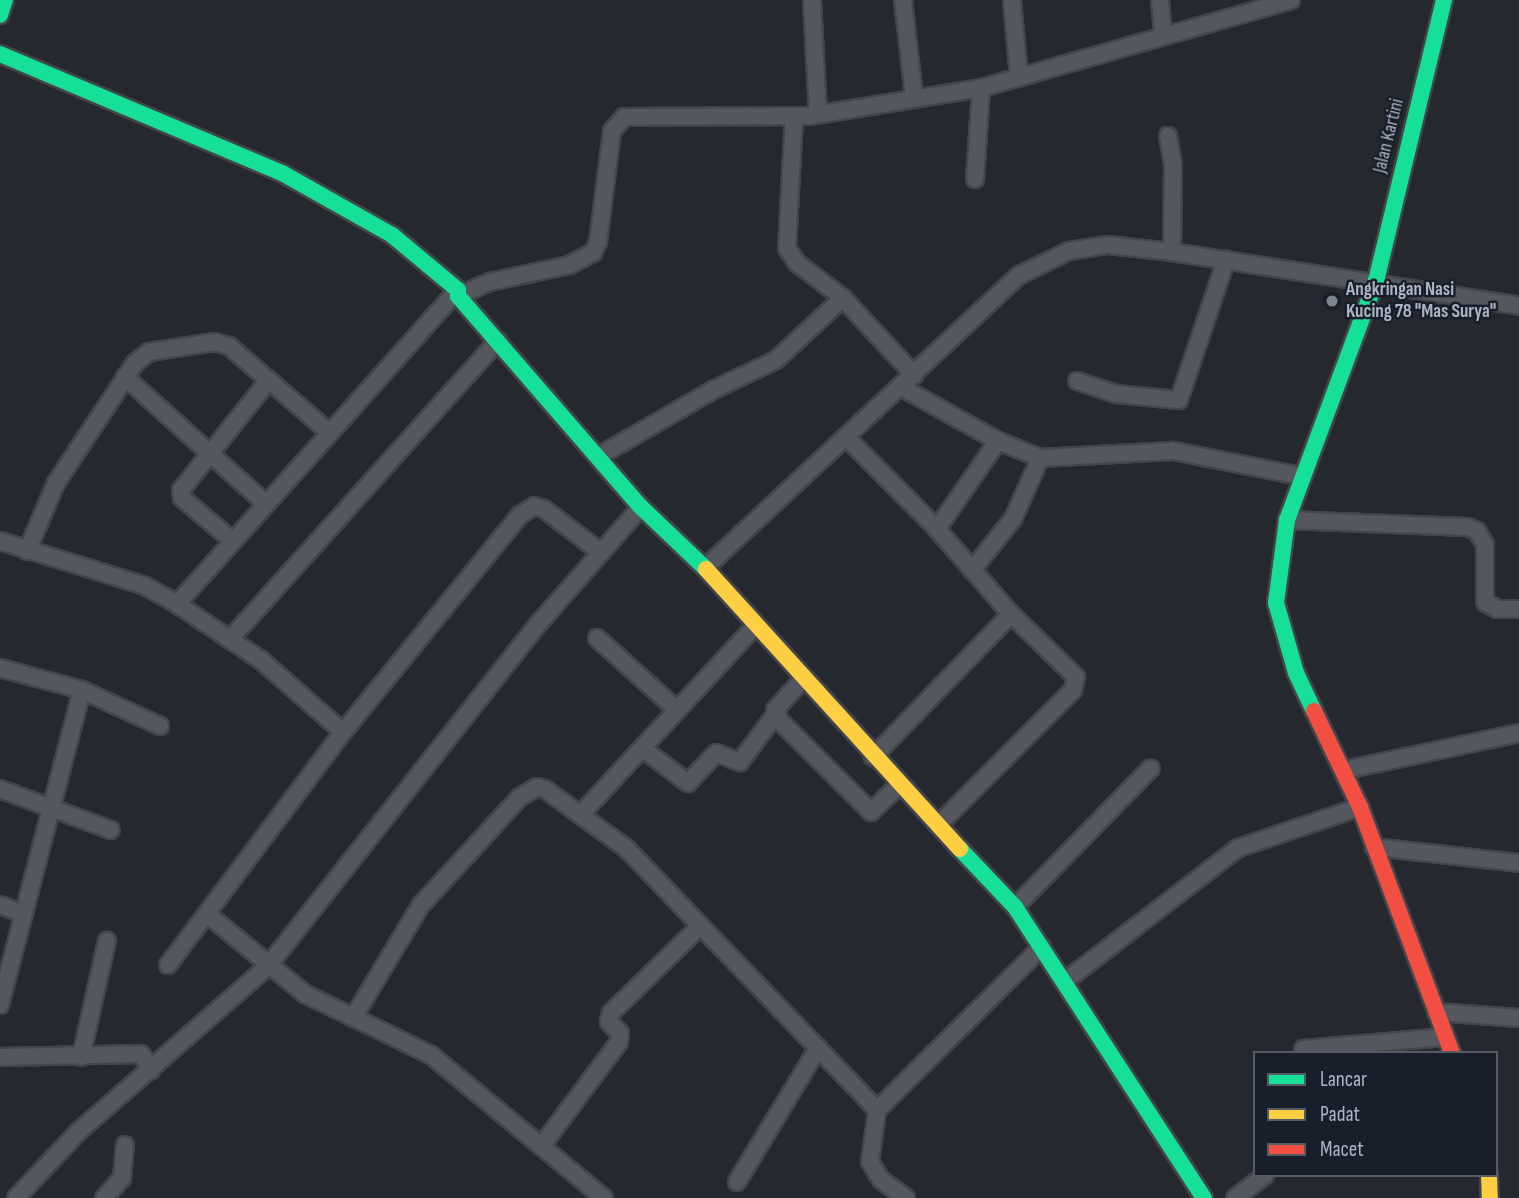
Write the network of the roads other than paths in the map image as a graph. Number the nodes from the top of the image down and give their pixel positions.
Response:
1 (5, 0) edge
2 (812, 0) edge
3 (903, 0) edge
4 (1012, 0) edge
5 (1160, 0) edge
6 (1291, 0) edge
7 (1444, 0) edge
8 (0, 15) edge
9 (1163, 35) junction
10 (0, 54) edge
11 (1019, 77) junction
12 (981, 88) junction
13 (914, 97) junction
14 (818, 114) junction
15 (794, 116) junction
16 (1168, 135) dead end
17 (975, 179) dead end
18 (1172, 252) junction
19 (1226, 260) junction
20 (1376, 281) junction
21 (458, 293) junction
22 (843, 298) junction
23 (1519, 306) edge
24 (498, 341) junction
25 (914, 375) junction
26 (125, 377) junction
27 (268, 381) junction
28 (1077, 381) dead end
29 (901, 387) junction
30 (330, 433) junction
31 (847, 438) junction
32 (998, 441) junction
33 (208, 453) junction
34 (599, 456) junction
35 (1040, 458) junction
36 (1300, 476) junction
37 (266, 504) junction
38 (642, 507) junction
39 (1287, 520) junction
40 (937, 529) junction
41 (0, 541) edge
42 (233, 541) junction
43 (27, 551) junction
44 (599, 551) junction
45 (705, 568) junction
46 (972, 570) junction
47 (177, 604) junction
48 (1519, 609) edge
49 (1011, 614) junction
50 (754, 626) junction
51 (232, 637) junction
52 (597, 638) dead end
53 (0, 668) edge
54 (803, 680) junction
55 (82, 690) junction
56 (677, 710) junction
57 (775, 715) junction
58 (160, 726) dead end
59 (343, 732) junction
60 (1519, 733) edge
61 (642, 748) junction
62 (873, 757) junction
63 (1150, 768) dead end
64 (1345, 771) junction
65 (899, 785) junction
66 (0, 789) edge
67 (1360, 807) junction
68 (50, 809) junction
69 (581, 814) junction
70 (938, 825) junction
71 (111, 830) dead end
72 (1374, 847) junction
73 (1519, 863) edge
74 (0, 905) edge
75 (1015, 907) junction
76 (20, 913) junction
77 (206, 914) junction
78 (700, 926) junction
79 (107, 941) dead end
80 (1042, 947) junction
81 (168, 965) dead end
82 (268, 966) junction
83 (1064, 982) junction
84 (0, 1005) edge
85 (1436, 1012) junction
86 (353, 1018) junction
87 (1519, 1018) edge
88 (1449, 1045) edge
89 (818, 1048) junction
90 (1303, 1049) dead end
91 (0, 1057) edge
92 (81, 1057) junction
93 (151, 1070) junction
94 (877, 1110) junction
95 (543, 1144) junction
96 (125, 1145) dead end
97 (1262, 1177) edge
98 (1489, 1177) edge
99 (737, 1182) dead end
100 (111, 1195) edge
101 (595, 1195) edge
102 (16, 1198) edge
103 (906, 1198) edge
104 (1204, 1198) edge
105 (1235, 1198) edge
106 (1490, 1198) edge

1 - 8 street
2 - 14 street
3 - 13 street
4 - 11 street
5 - 9 street
6 - 9 street
7 - 20 street, Jalan Kartini
9 - 11 street
10 - 21 street
11 - 12 street
12 - 13 street
12 - 17 street
13 - 14 street
14 - 15 street
15 - 21 street
15 - 22 street
16 - 18 street
18 - 19 street
18 - 25 street
19 - 20 street
19 - 28 street
20 - 23 street
20 - 36 street, Jalan Kartini
21 - 24 street
21 - 30 street
22 - 25 street
22 - 34 street
24 - 34 street
24 - 51 street
25 - 29 street
26 - 27 street
26 - 33 street
26 - 43 street
27 - 30 street
27 - 33 street
29 - 31 street
29 - 32 street
30 - 37 street
31 - 40 street
31 - 45 street
32 - 35 street
32 - 40 street
33 - 37 street
33 - 42 street
34 - 38 street
35 - 36 street
35 - 46 street
36 - 39 street, Jalan Kartini
37 - 42 street
38 - 44 street
38 - 45 street
39 - 48 street
39 - 64 street, Jalan Kartini
40 - 46 street
41 - 43 street
42 - 47 street
43 - 47 street
44 - 59 street
44 - 82 street
45 - 50 street
46 - 49 street
47 - 51 street
49 - 62 street
49 - 70 street
50 - 54 street
50 - 56 street
51 - 59 street
52 - 56 street
53 - 55 street
54 - 57 street
54 - 62 street
55 - 58 street
55 - 68 street
56 - 61 street
57 - 61 street
57 - 65 street
59 - 77 street
60 - 64 street
61 - 69 street
62 - 65 street
63 - 75 street
64 - 67 street, Jalan Kartini
65 - 70 street
66 - 68 street
67 - 72 street, Jalan Kartini
67 - 83 street
68 - 71 street
68 - 76 street
69 - 78 street
69 - 86 street
70 - 75 street
72 - 73 street
72 - 85 street, Jalan Kartini
74 - 76 street
75 - 80 street
76 - 84 street
77 - 81 street
77 - 82 street
78 - 89 street
78 - 95 street
79 - 92 street
80 - 83 street
80 - 94 street
82 - 86 street
82 - 93 street
83 - 104 street
85 - 87 street
85 - 88 street, Jalan Kartini
86 - 95 street
88 - 90 street
89 - 94 street
89 - 99 street
91 - 92 street
92 - 93 street
93 - 102 street
94 - 103 street
95 - 101 street
96 - 100 street
97 - 105 street
98 - 106 street

